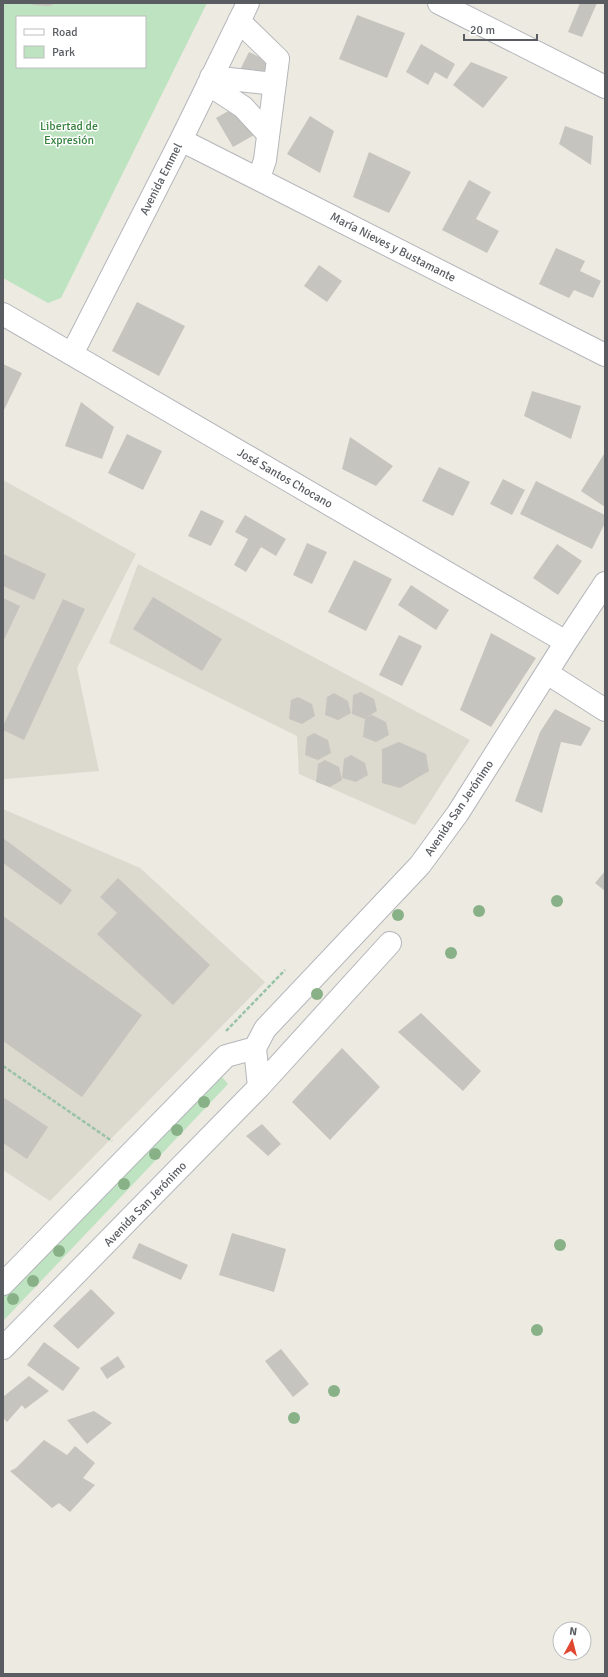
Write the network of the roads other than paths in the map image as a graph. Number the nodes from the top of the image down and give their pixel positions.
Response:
1 (439, 3) edge
2 (244, 12) edge
3 (210, 81) junction
4 (275, 84) junction
5 (605, 87) edge
6 (268, 134) junction
7 (181, 140) junction
8 (259, 178) junction
9 (3, 314) edge
10 (72, 354) junction
11 (605, 355) edge
12 (605, 583) edge
13 (566, 642) junction
14 (547, 673) junction
15 (605, 710) edge
16 (390, 943) dead end
17 (255, 1048) junction
18 (259, 1087) junction
19 (3, 1284) edge
20 (3, 1348) edge

1 - 5 street
2 - 3 street, Avenida Emmel
2 - 4 street
3 - 4 street
3 - 6 street
3 - 7 street, Avenida Emmel
4 - 6 street
6 - 8 street
7 - 8 street, María Nieves y Bustamante
7 - 10 street, Avenida Emmel
8 - 11 street, María Nieves y Bustamante
9 - 10 street, José Santos Chocano
10 - 13 street, José Santos Chocano
12 - 13 street, Avenida San Jerónimo
13 - 14 street, Avenida San Jerónimo
14 - 15 street
14 - 17 street, Avenida San Jerónimo
16 - 18 street, Avenida San Jerónimo
17 - 18 street
17 - 19 street
18 - 20 street, Avenida San Jerónimo

